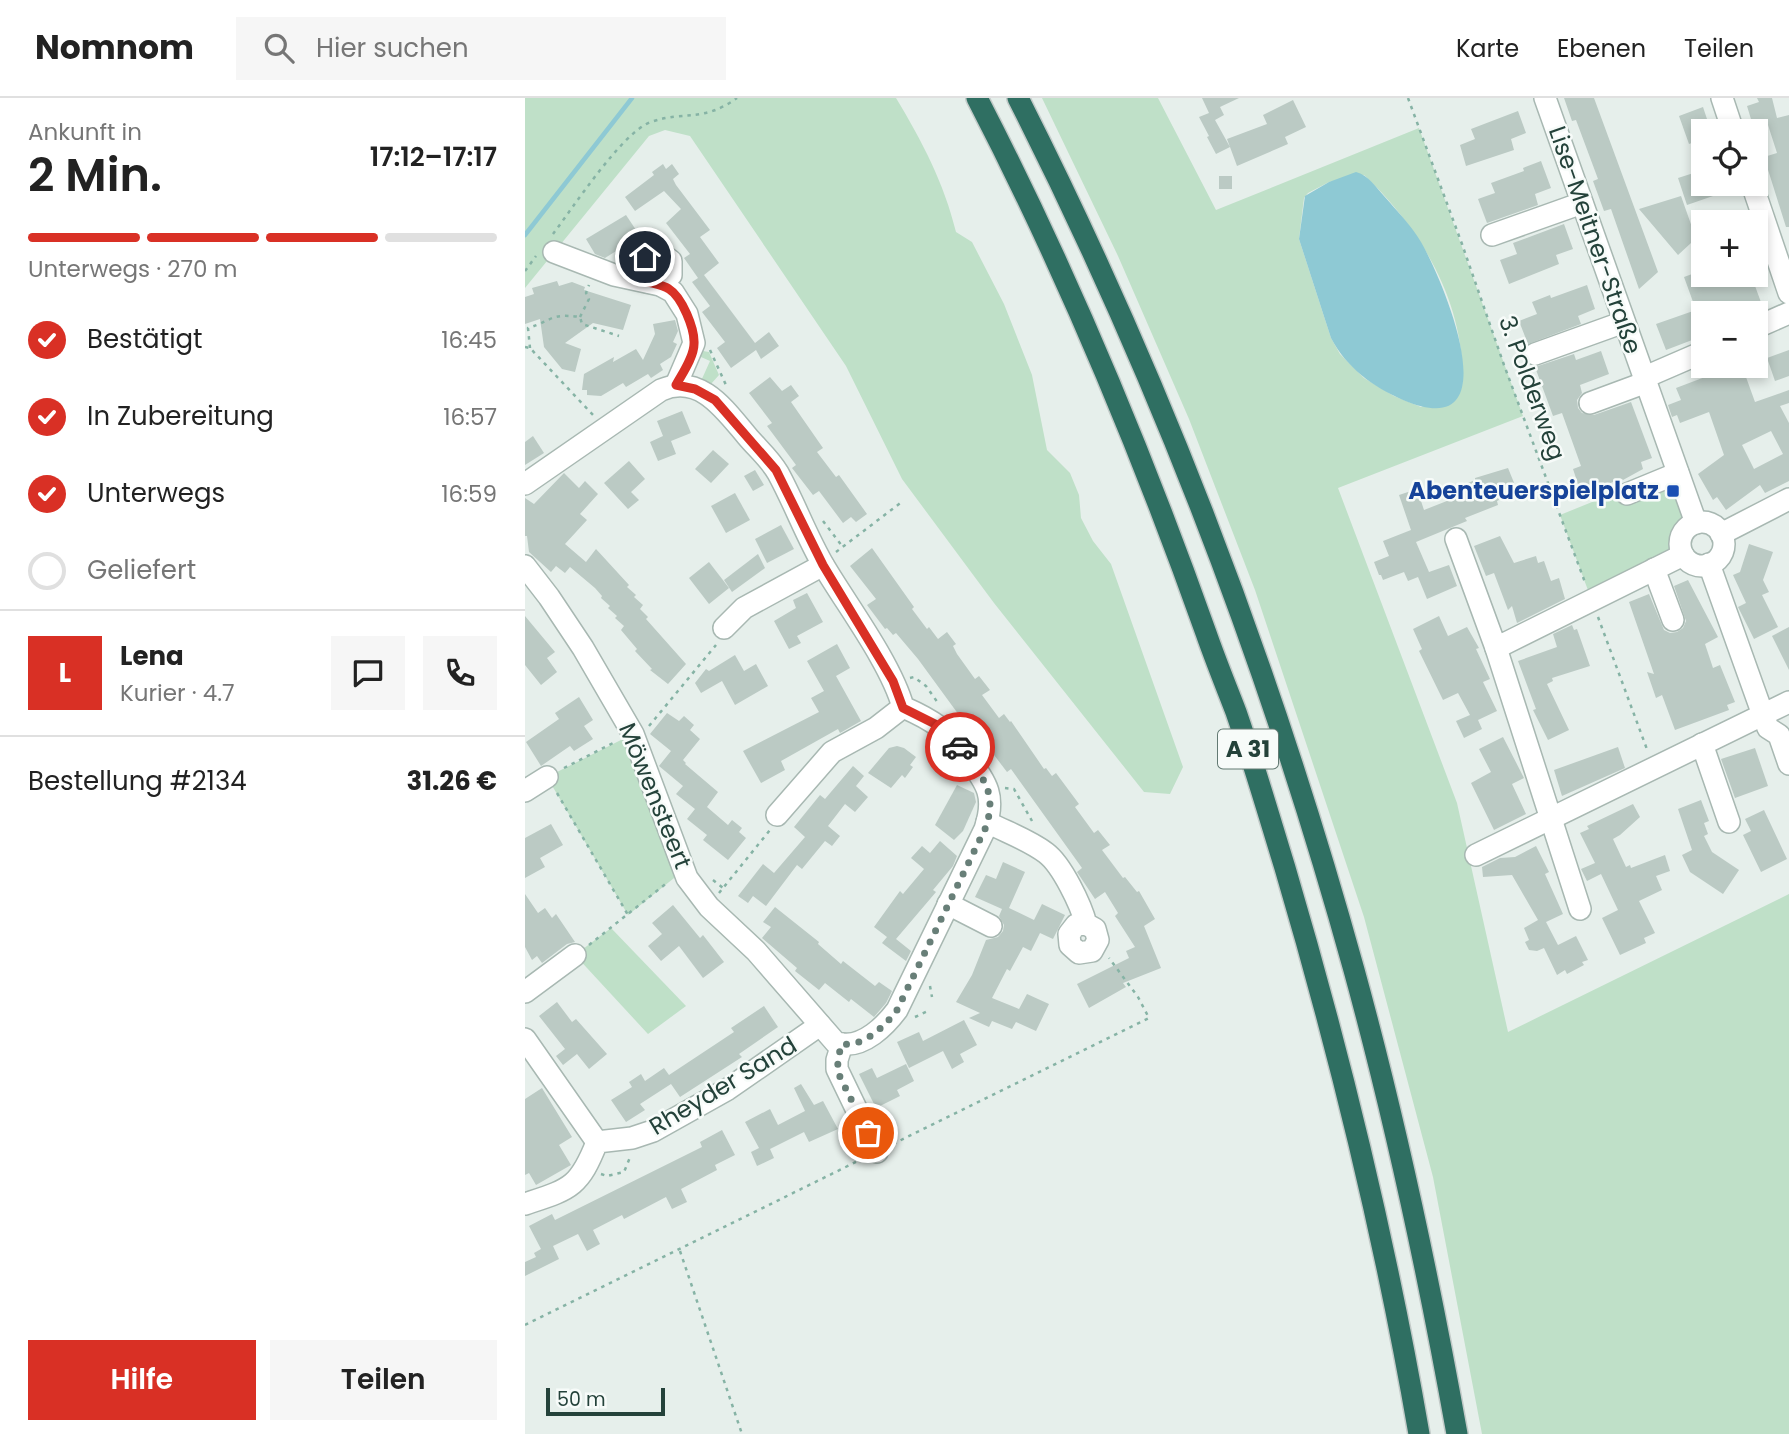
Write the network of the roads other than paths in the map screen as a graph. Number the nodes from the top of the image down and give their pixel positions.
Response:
1 (977, 98) edge
2 (1018, 98) edge
3 (1545, 98) edge
4 (1724, 99) edge
5 (1730, 119) edge
6 (1756, 196) edge
7 (1582, 203) junction
8 (1492, 236) dead end
9 (548, 246) road end
10 (1789, 293) edge
11 (1789, 313) edge
12 (1624, 322) junction
13 (1768, 322) edge
14 (1535, 354) dead end
15 (1691, 358) edge
16 (1644, 380) junction
17 (676, 385) junction
18 (1590, 403) dead end
19 (1678, 473) junction
20 (525, 484) edge
21 (1627, 495) dead end
22 (1789, 499) edge
23 (1696, 523) junction
24 (1721, 534) junction
25 (1456, 539) dead end
26 (1683, 555) junction
27 (1709, 564) junction
28 (823, 565) junction
29 (525, 566) edge
30 (1654, 569) junction
31 (1673, 620) dead end
32 (724, 628) road end
33 (1496, 648) junction
34 (1789, 702) edge
35 (903, 708) junction
36 (1763, 715) junction
37 (1702, 744) junction
38 (1789, 764) edge
39 (547, 777) road end
40 (525, 791) edge
41 (777, 815) road end
42 (1552, 817) junction
43 (987, 822) junction
44 (1729, 822) dead end
45 (1476, 855) dead end
46 (948, 904) junction
47 (1580, 908) dead end
48 (992, 926) dead end
49 (1092, 932) road end
50 (575, 955) road end
51 (525, 992) edge
52 (820, 1025) junction
53 (525, 1039) edge
54 (842, 1044) junction
55 (597, 1142) junction
56 (877, 1152) road end
57 (525, 1204) edge
58 (1419, 1434) edge
59 (1457, 1434) edge

1 - 58 highway, A 31
2 - 59 highway, A 31
3 - 7 street, Lise-Meitner-Straße
4 - 5 street
6 - 10 street
7 - 8 street
7 - 12 street, Lise-Meitner-Straße
9 - 17 street
11 - 13 street
12 - 14 street
12 - 16 street, Lise-Meitner-Straße
15 - 16 street
16 - 18 street, Lise-Meitner-Straße
16 - 19 street, Lise-Meitner-Straße
17 - 20 street
17 - 28 street
19 - 21 street
19 - 23 street, Lise-Meitner-Straße
22 - 24 street
23 - 24 street
23 - 26 street
24 - 27 street
25 - 33 street
26 - 27 street
26 - 30 street
27 - 36 street
28 - 32 street
28 - 35 street
29 - 52 street, Möwensteert
30 - 31 street
30 - 33 street
33 - 42 street
34 - 36 street
35 - 41 street
35 - 43 street
36 - 37 street
36 - 38 street
37 - 42 street
37 - 44 street
39 - 40 street
42 - 45 street
42 - 47 street
43 - 46 street
43 - 49 street
46 - 48 street
46 - 54 street
50 - 51 street
52 - 54 street, Möwensteert
52 - 55 street, Rheyder Sand
53 - 55 street
54 - 56 street
55 - 57 street

